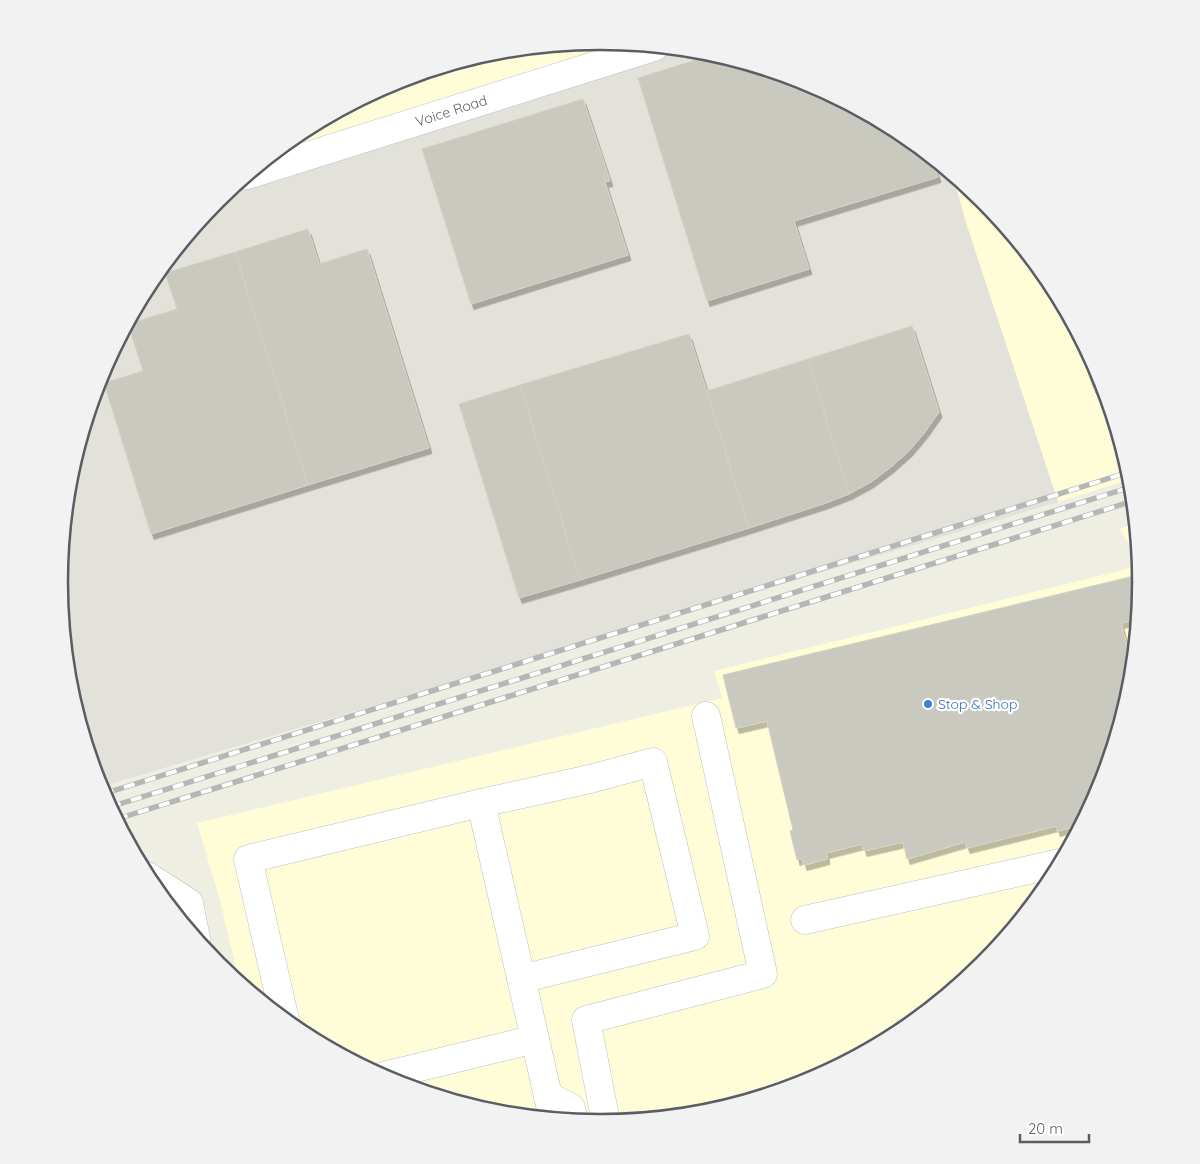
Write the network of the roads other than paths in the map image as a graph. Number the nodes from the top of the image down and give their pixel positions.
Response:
1 (637, 51) edge
2 (264, 170) edge
3 (706, 716) dead end
4 (481, 802) junction
5 (1050, 865) edge
6 (165, 888) edge
7 (806, 920) dead end
8 (193, 924) edge
9 (521, 979) junction
10 (282, 1009) edge
11 (536, 1039) junction
12 (394, 1073) edge
13 (551, 1107) edge
14 (578, 1113) edge
15 (588, 1114) edge

1 - 2 street, Voice Road
3 - 15 street
4 - 9 street
4 - 9 street
4 - 10 street
5 - 7 street
6 - 8 street
9 - 11 street
11 - 12 street
11 - 13 street
13 - 14 street

